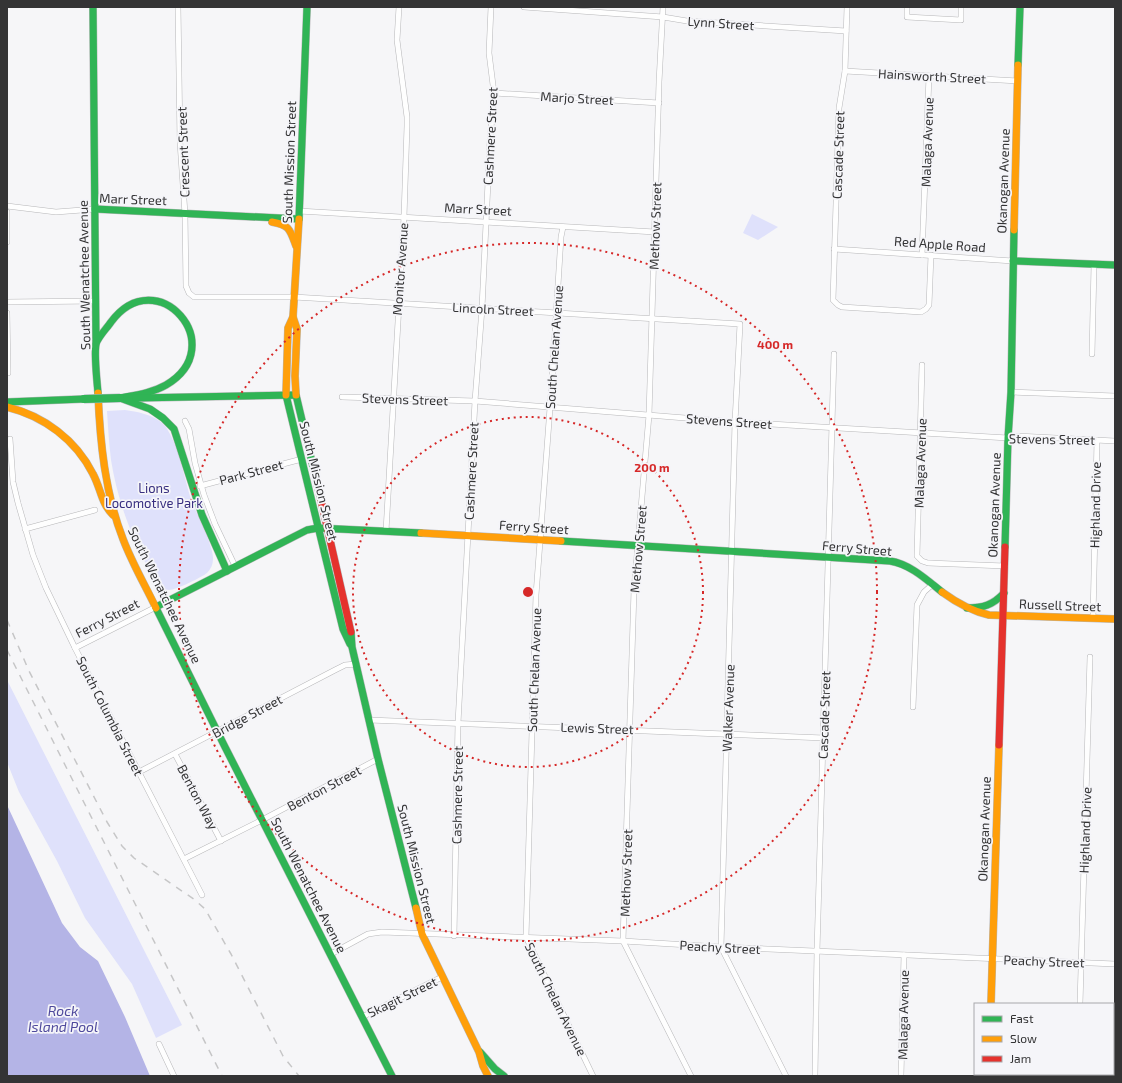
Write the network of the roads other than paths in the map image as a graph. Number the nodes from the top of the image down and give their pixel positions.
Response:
1 (93, 7) edge
2 (178, 7) edge
3 (307, 7) edge
4 (399, 7) edge
5 (491, 7) edge
6 (524, 7) edge
7 (663, 7) edge
8 (847, 7) edge
9 (908, 7) edge
10 (961, 7) edge
11 (1020, 7) edge
12 (663, 17) junction
13 (846, 31) junction
14 (845, 72) junction
15 (929, 76) junction
16 (1018, 81) junction
17 (494, 93) junction
18 (659, 103) junction
19 (7, 206) edge
20 (95, 209) junction
21 (7, 212) edge
22 (185, 214) junction
23 (299, 215) junction
24 (404, 217) junction
25 (258, 218) junction
26 (486, 222) junction
27 (563, 226) junction
28 (655, 232) junction
29 (7, 242) edge
30 (297, 248) junction
31 (834, 248) junction
32 (922, 255) junction
33 (931, 255) junction
34 (1013, 261) junction
35 (1094, 265) junction
36 (1115, 265) edge
37 (191, 295) joint
38 (294, 297) junction
39 (95, 301) junction
40 (7, 302) edge
41 (398, 303) junction
42 (482, 308) junction
43 (7, 313) edge
44 (557, 313) junction
45 (293, 317) junction
46 (652, 319) junction
47 (740, 324) joint
48 (96, 344) junction
49 (834, 354) dead end
50 (1092, 354) dead end
51 (922, 365) dead end
52 (8, 373) dead end
53 (1011, 392) junction
54 (286, 395) junction
55 (296, 395) junction
56 (1115, 396) edge
57 (342, 397) dead end
58 (120, 398) junction
59 (393, 398) junction
60 (475, 401) junction
61 (7, 402) edge
62 (7, 407) edge
63 (550, 407) junction
64 (649, 415) junction
65 (185, 421) dead end
66 (736, 422) junction
67 (832, 427) junction
68 (921, 433) junction
69 (1008, 438) junction
70 (10, 439) dead end
71 (1097, 440) junction
72 (1115, 441) edge
73 (302, 459) junction
74 (200, 486) junction
75 (95, 510) dead end
76 (116, 519) junction
77 (318, 528) junction
78 (328, 528) junction
79 (25, 529) junction
80 (386, 531) junction
81 (468, 535) junction
82 (540, 540) junction
83 (638, 546) junction
84 (732, 552) junction
85 (829, 557) junction
86 (235, 566) junction
87 (1005, 566) junction
88 (227, 571) junction
89 (933, 584) junction
90 (1004, 593) junction
91 (156, 607) junction
92 (963, 608) junction
93 (1003, 615) junction
94 (1093, 618) junction
95 (1115, 619) edge
96 (352, 647) junction
97 (75, 648) junction
98 (1090, 657) dead end
99 (356, 664) junction
100 (914, 707) dead end
101 (369, 720) junction
102 (458, 723) junction
103 (532, 726) junction
104 (630, 730) junction
105 (217, 732) junction
106 (727, 734) junction
107 (824, 738) junction
108 (176, 754) junction
109 (378, 759) junction
110 (139, 772) junction
111 (262, 820) junction
112 (221, 841) junction
113 (184, 859) junction
114 (202, 895) dead end
115 (422, 934) junction
116 (454, 936) junction
117 (526, 937) junction
118 (623, 941) junction
119 (721, 947) junction
120 (817, 951) junction
121 (331, 954) junction
122 (904, 955) junction
123 (992, 959) junction
124 (1081, 962) junction
125 (1115, 964) edge
126 (442, 978) junction
127 (991, 1003) edge
128 (1080, 1003) edge
129 (362, 1017) junction
130 (160, 1044) dead end
131 (479, 1052) junction
132 (174, 1076) edge
133 (392, 1076) edge
134 (488, 1076) edge
135 (504, 1076) edge
136 (593, 1076) edge
137 (691, 1076) edge
138 (786, 1076) edge
139 (815, 1076) edge
140 (902, 1076) edge

1 - 20 main road, South Wenatchee Avenue
2 - 22 street, Crescent Street
3 - 23 main road, South Mission Street
4 - 24 street, Monitor Avenue
5 - 17 street, Cashmere Street
6 - 12 street, Lynn Street
7 - 12 street, Methow Street
8 - 13 street, Cascade Street
9 - 10 street
11 - 16 main road, Okanogan Avenue
12 - 13 street, Lynn Street
12 - 18 street, Methow Street
13 - 14 street, Cascade Street
14 - 15 street, Hainsworth Street
14 - 31 street, Cascade Street
15 - 16 street, Hainsworth Street
15 - 32 street, Malaga Avenue
16 - 34 main road, Okanogan Avenue
17 - 18 street, Marjo Street
17 - 26 street, Cashmere Street
18 - 28 street, Methow Street
19 - 20 street, Marr Street
20 - 22 main road, Marr Street
20 - 39 main road, South Wenatchee Avenue
21 - 29 street
22 - 25 main road, Marr Street
22 - 37 street, Crescent Street
23 - 24 street, Marr Street
23 - 25 main road, Marr Street
23 - 30 main road, South Mission Street
24 - 26 street, Marr Street
24 - 41 street, Monitor Avenue
25 - 30 main road, Marr Street
26 - 27 street, Marr Street
26 - 42 street, Cashmere Street
27 - 28 street, Marr Street
27 - 44 street, South Chelan Avenue
28 - 46 street, Methow Street
30 - 38 main road, South Mission Street
31 - 32 street, Red Apple Road
31 - 33 street, Cascade Street
32 - 33 street, Red Apple Road
33 - 34 street, Red Apple Road
34 - 35 main road, Red Apple Road
34 - 53 main road, Okanogan Avenue
35 - 36 main road, Red Apple Road
35 - 50 street
37 - 38 street, Lincoln Street
38 - 41 street, Lincoln Street
38 - 45 main road, South Mission Street
39 - 40 street
39 - 48 main road, South Wenatchee Avenue
41 - 42 street, Lincoln Street
41 - 59 street, Monitor Avenue
42 - 44 street, Lincoln Street
42 - 60 street, Cashmere Street
43 - 52 street
44 - 46 street, Lincoln Street
44 - 63 street, South Chelan Avenue
45 - 54 main road, South Mission Street
45 - 55 main road, South Mission Street
46 - 47 street, Lincoln Street
46 - 64 street, Methow Street
47 - 66 street, Walker Avenue
48 - 58 main road
48 - 76 main road, South Wenatchee Avenue
49 - 67 street, Cascade Street
51 - 68 street, Malaga Avenue
53 - 56 street
53 - 69 main road, Okanogan Avenue
54 - 55 main road
54 - 58 main road
54 - 73 main road, South Mission Street
55 - 78 main road, South Mission Street
57 - 59 street, Stevens Street
58 - 61 main road, bridge
58 - 88 main road
59 - 60 street, Stevens Street
59 - 80 street, Monitor Avenue
60 - 63 street, Stevens Street
60 - 81 street, Cashmere Street
62 - 76 main road
63 - 64 street, Stevens Street
63 - 82 street, South Chelan Avenue
64 - 66 street, Stevens Street
64 - 83 street, Methow Street
65 - 74 street
66 - 67 street, Stevens Street
66 - 84 street, Walker Avenue
67 - 68 street, Stevens Street
67 - 85 street, Cascade Street
68 - 69 street, Stevens Street
68 - 87 street, Malaga Avenue
69 - 71 street, Stevens Street
69 - 87 main road, Okanogan Avenue
70 - 79 street, South Columbia Street
71 - 72 street, Stevens Street
71 - 94 street, Highland Drive
73 - 74 street, Park Street
73 - 77 main road, South Mission Street
74 - 86 street
75 - 79 street
76 - 91 main road, South Wenatchee Avenue
77 - 78 main road, Ferry Street
77 - 86 main road, Ferry Street
77 - 96 main road, South Mission Street
78 - 80 main road, Ferry Street
78 - 96 main road, South Mission Street
79 - 97 street, South Columbia Street
80 - 81 main road, Ferry Street
81 - 82 main road, Ferry Street
81 - 102 street, Cashmere Street
82 - 83 main road, Ferry Street
82 - 103 street, South Chelan Avenue
83 - 84 main road, Ferry Street
83 - 104 street, Methow Street
84 - 85 main road, Ferry Street
84 - 106 street, Walker Avenue
85 - 89 main road, Ferry Street
85 - 107 street, Cascade Street
86 - 88 main road, Ferry Street
87 - 90 main road, Okanogan Avenue
88 - 91 main road, Ferry Street
89 - 92 main road, Ferry Street
89 - 100 street
90 - 92 main road
90 - 93 main road, Okanogan Avenue
91 - 97 street, Ferry Street
91 - 105 main road, South Wenatchee Avenue
92 - 93 main road, Ferry Street
93 - 94 main road, Russell Street
93 - 123 main road, Okanogan Avenue
94 - 95 main road, Russell Street
96 - 99 main road, South Mission Street
97 - 110 street, South Columbia Street
98 - 124 street, Highland Drive
99 - 101 main road, South Mission Street
99 - 105 street, Bridge Street
101 - 102 street, Lewis Street
101 - 109 main road, South Mission Street
102 - 103 street, Lewis Street
102 - 116 street, Cashmere Street
103 - 104 street, Lewis Street
103 - 117 street, South Chelan Avenue
104 - 106 street, Lewis Street
104 - 118 street, Methow Street
105 - 108 street, Bridge Street
105 - 111 main road, South Wenatchee Avenue
106 - 107 street, Lewis Street
106 - 119 street, Walker Avenue
107 - 120 street, Cascade Street
108 - 110 street, Bridge Street
108 - 112 street, Benton Way
109 - 111 street, Benton Street
109 - 115 main road, South Mission Street
110 - 113 street, South Columbia Street
111 - 112 street, Benton Street
111 - 121 main road, South Wenatchee Avenue
112 - 113 street, Benton Street
113 - 114 street, South Columbia Street
115 - 116 street, Peachy Street
115 - 121 street, Peachy Street
115 - 126 main road, South Mission Street
116 - 117 street, Peachy Street
117 - 118 street, Peachy Street
117 - 136 street, South Chelan Avenue
118 - 119 street, Peachy Street
118 - 137 street, Methow Street
119 - 120 street, Peachy Street
119 - 138 street, Walker Avenue
120 - 122 street, Peachy Street
120 - 139 street, Cascade Street
121 - 129 main road, South Wenatchee Avenue
122 - 123 street, Peachy Street
122 - 140 street, Malaga Avenue
123 - 124 street, Peachy Street
123 - 127 main road, Okanogan Avenue
124 - 125 street, Peachy Street
124 - 128 street, Highland Drive
126 - 129 street, Skagit Street
126 - 131 main road, South Mission Street
129 - 133 main road, South Wenatchee Avenue
130 - 132 street
131 - 134 main road, South Mission Street
131 - 135 main road

